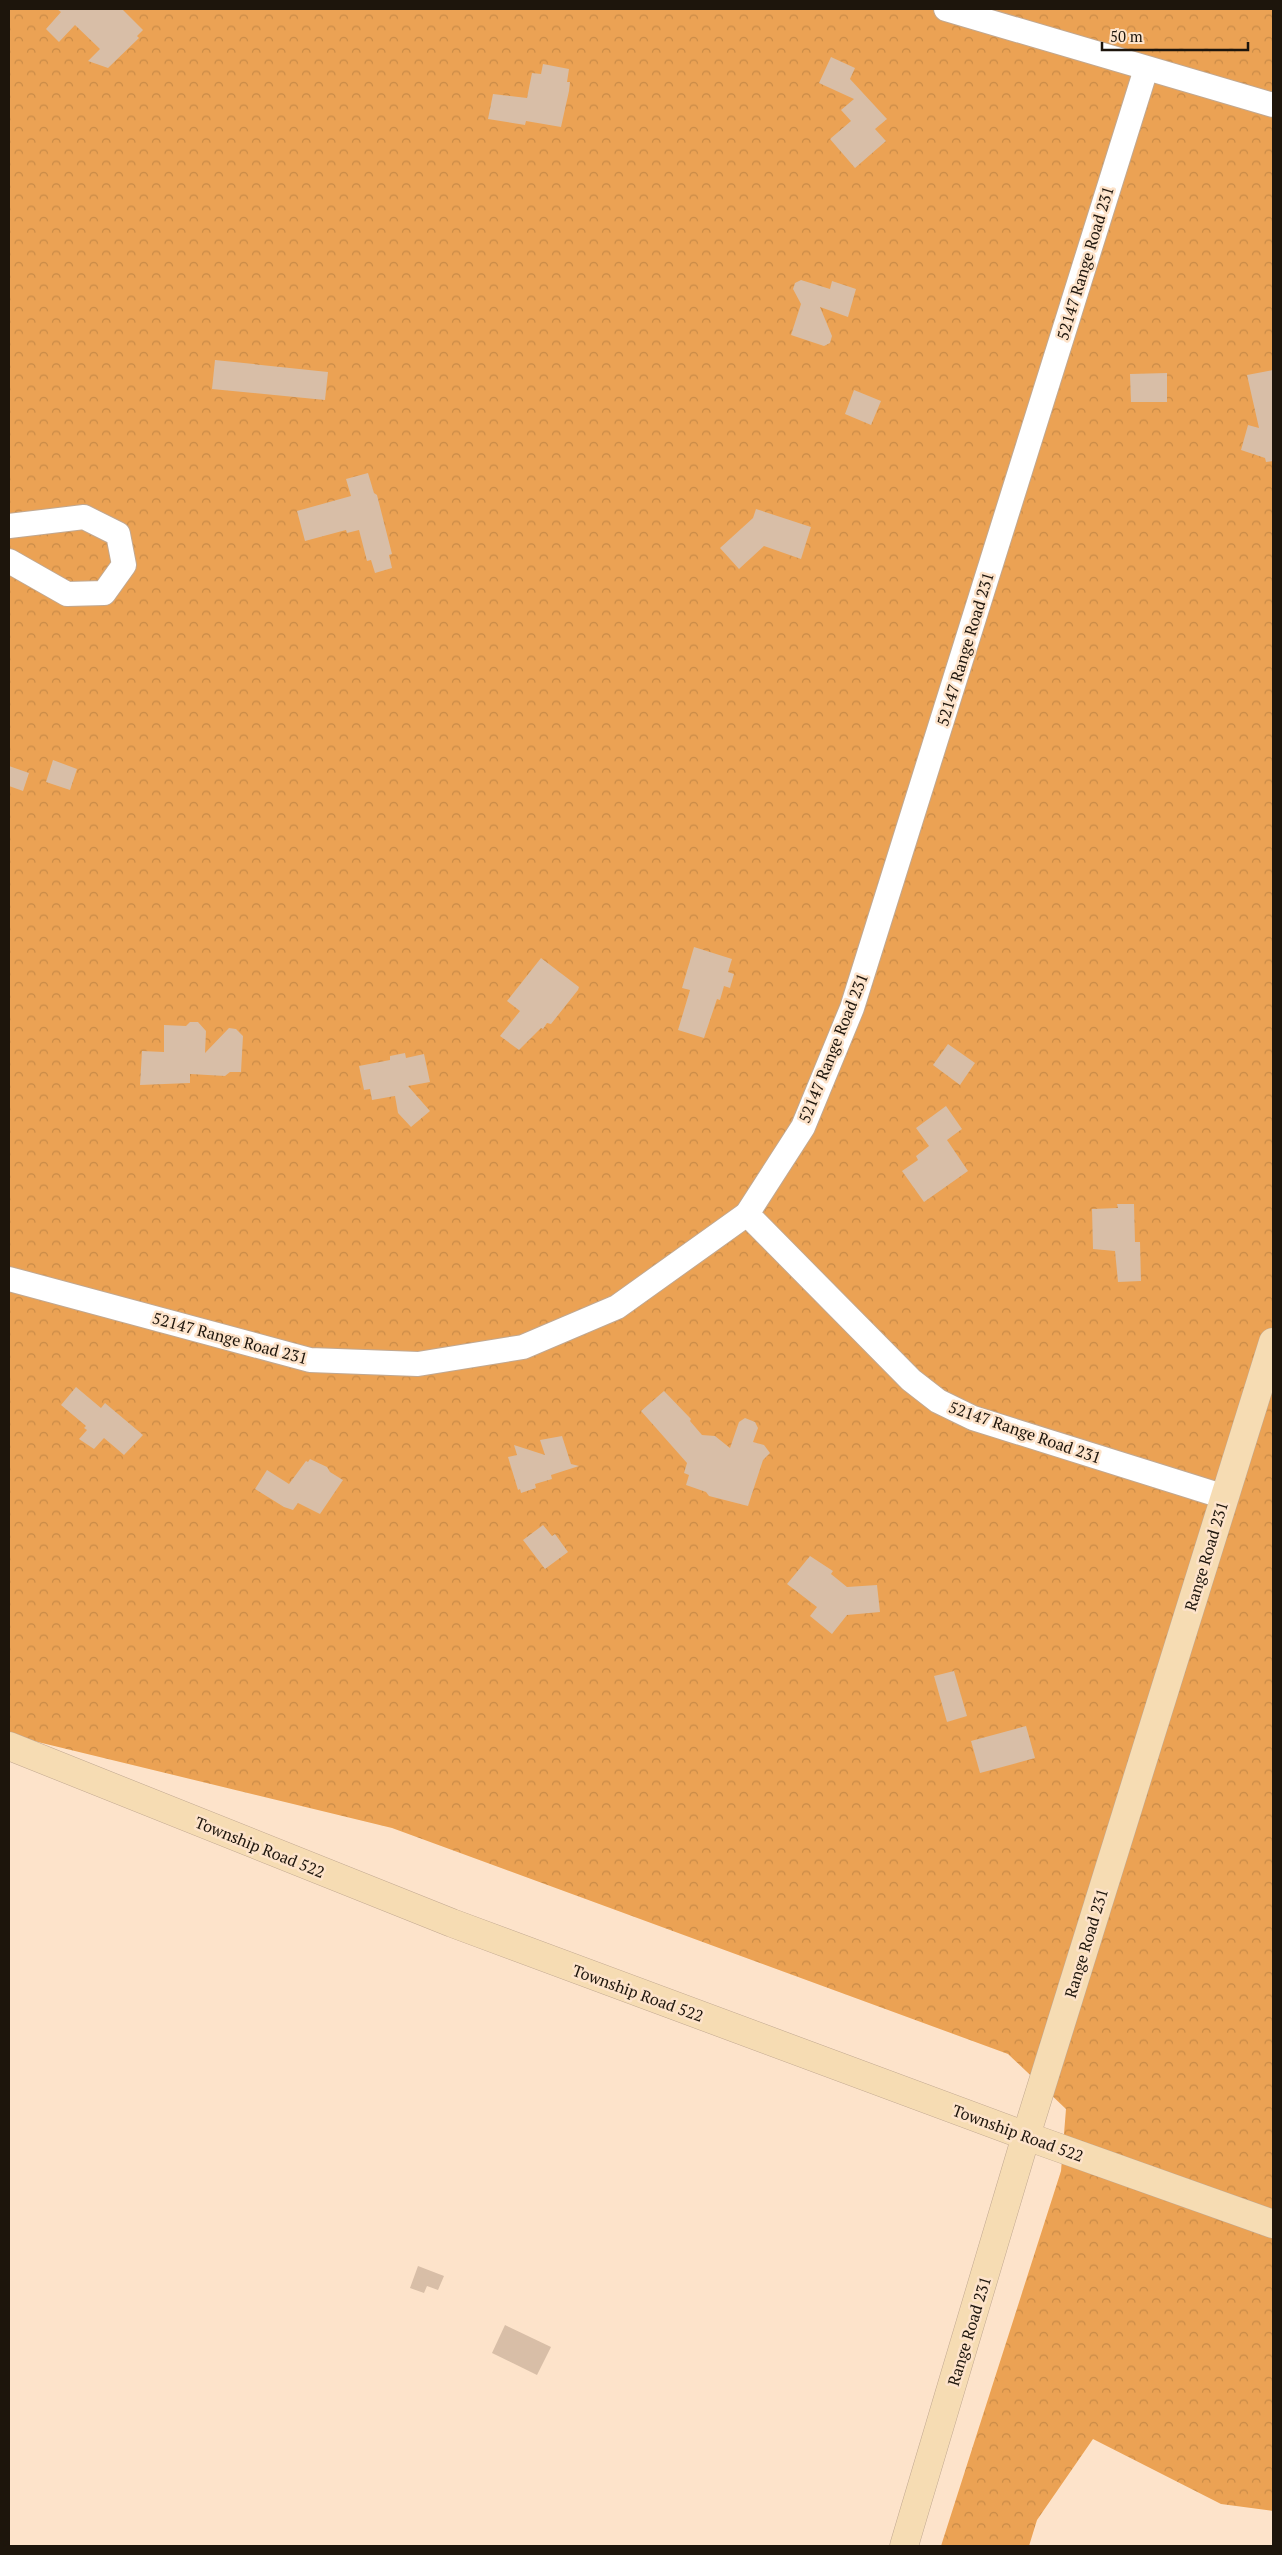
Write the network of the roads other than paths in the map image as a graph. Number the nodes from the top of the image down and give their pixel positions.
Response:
1 (946, 9) edge
2 (1146, 69) junction
3 (1273, 105) edge
4 (9, 526) edge
5 (9, 562) edge
6 (747, 1214) junction
7 (9, 1279) edge
8 (1273, 1342) edge
9 (1225, 1497) junction
10 (9, 1746) edge
11 (1026, 2136) junction
12 (1273, 2224) edge
13 (904, 2546) edge

1 - 2 street
2 - 3 street
2 - 6 street, 52147 Range Road 231
4 - 5 street
6 - 7 street, 52147 Range Road 231
6 - 9 street, 52147 Range Road 231
8 - 9 main road, Range Road 231
9 - 11 main road, Range Road 231
10 - 11 main road, Township Road 522
11 - 12 main road, Township Road 522
11 - 13 main road, Range Road 231

